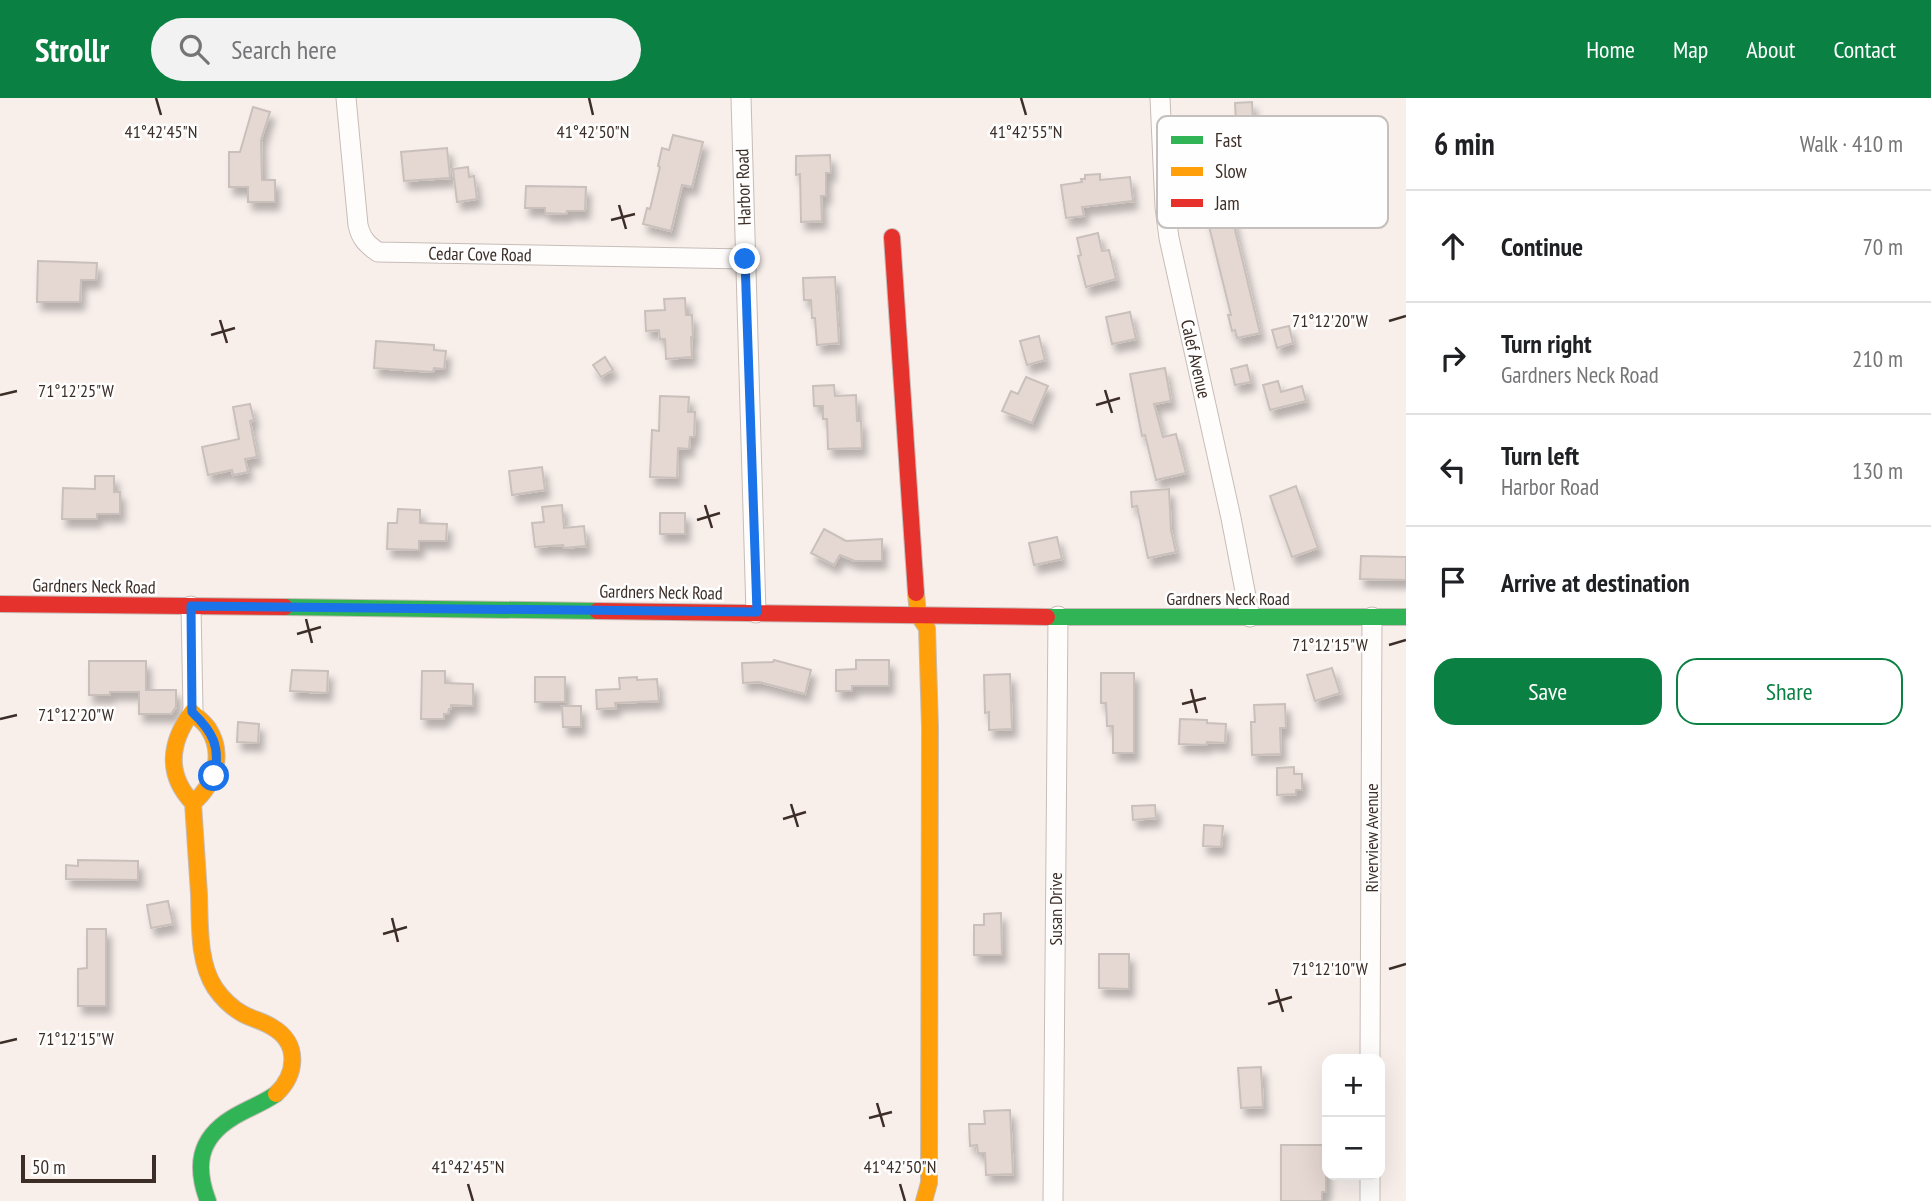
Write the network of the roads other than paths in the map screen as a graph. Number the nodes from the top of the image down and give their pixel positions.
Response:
1 (346, 98) edge
2 (741, 98) edge
3 (1160, 98) edge
4 (1161, 116) edge
5 (1168, 228) edge
6 (892, 237) dead end
7 (745, 259) junction
8 (0, 604) edge
9 (191, 606) junction
10 (757, 612) junction
11 (918, 615) junction
12 (1058, 617) junction
13 (1372, 617) junction
14 (1406, 617) edge
15 (1250, 618) junction
16 (192, 712) junction
17 (193, 803) junction
18 (1370, 1054) edge
19 (1370, 1180) edge
20 (208, 1201) edge
21 (925, 1201) edge
22 (1053, 1201) edge
23 (1370, 1201) edge

1 - 7 street, Cedar Cove Road
2 - 7 street, Harbor Road
3 - 4 street, Calef Avenue
5 - 15 street, Calef Avenue
6 - 11 street
7 - 10 street, Harbor Road
8 - 9 street, Gardners Neck Road
9 - 10 street, Gardners Neck Road
9 - 16 street
10 - 11 street, Gardners Neck Road
11 - 12 street, Gardners Neck Road
11 - 21 street
12 - 15 street, Gardners Neck Road
12 - 22 street, Susan Drive
13 - 14 street, Gardners Neck Road
13 - 15 street, Gardners Neck Road
13 - 18 street, Riverview Avenue
16 - 17 street
16 - 17 street
17 - 20 street
19 - 23 street

